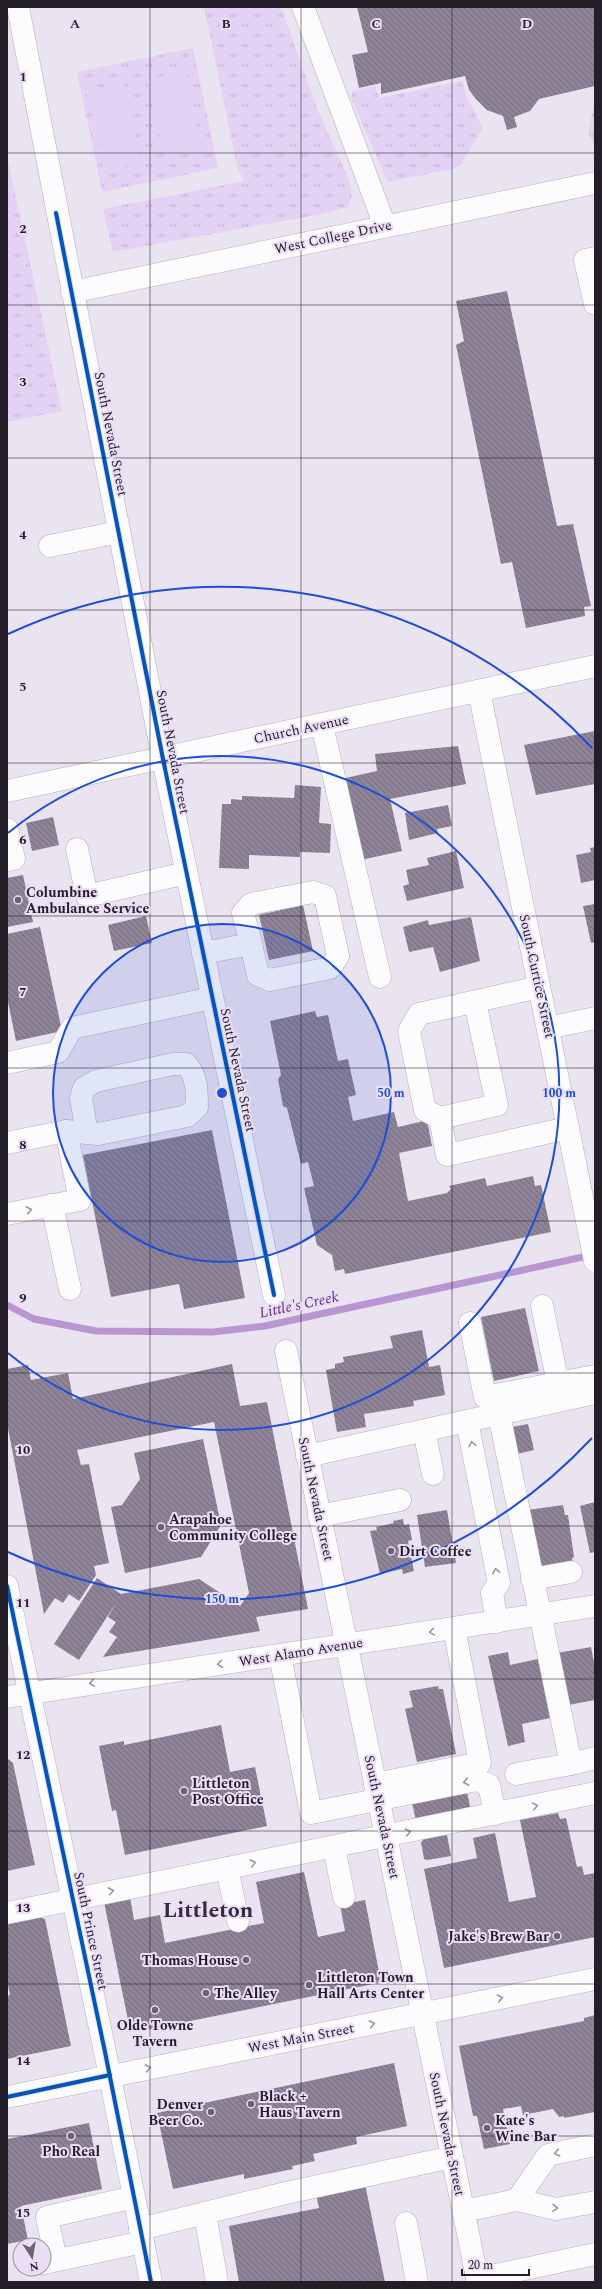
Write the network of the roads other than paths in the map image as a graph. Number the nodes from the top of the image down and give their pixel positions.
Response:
1 (18, 7) edge
2 (303, 7) edge
3 (595, 183) edge
4 (385, 226) junction
5 (595, 258) edge
6 (72, 292) junction
7 (595, 304) edge
8 (118, 532) junction
9 (50, 546) dead end
10 (595, 666) edge
11 (478, 691) junction
12 (322, 725) junction
13 (163, 759) junction
14 (7, 791) edge
15 (7, 829) edge
16 (77, 849) dead end
17 (7, 860) edge
18 (186, 873) junction
19 (250, 944) junction
20 (203, 953) junction
21 (380, 977) dead end
22 (539, 987) junction
23 (212, 998) junction
24 (475, 1002) junction
25 (595, 1018) edge
26 (548, 1028) junction
27 (7, 1062) edge
28 (440, 1118) junction
29 (568, 1128) junction
30 (66, 1131) junction
31 (87, 1133) junction
32 (7, 1142) edge
33 (52, 1205) junction
34 (7, 1214) edge
35 (595, 1261) edge
36 (70, 1289) dead end
37 (274, 1295) dead end
38 (542, 1306) dead end
39 (470, 1323) dead end
40 (286, 1351) dead end
41 (595, 1376) edge
42 (558, 1383) junction
43 (595, 1393) edge
44 (499, 1414) junction
45 (467, 1421) junction
46 (424, 1431) junction
47 (307, 1456) junction
48 (433, 1474) dead end
49 (400, 1500) dead end
50 (319, 1516) junction
51 (571, 1572) dead end
52 (532, 1579) junction
53 (7, 1586) edge
54 (595, 1606) edge
55 (539, 1615) junction
56 (497, 1622) junction
57 (454, 1628) junction
58 (346, 1645) junction
59 (280, 1655) junction
60 (29, 1693) junction
61 (7, 1697) edge
62 (595, 1758) edge
63 (571, 1764) junction
64 (516, 1774) dead end
65 (377, 1792) junction
66 (595, 1793) edge
67 (495, 1814) junction
68 (386, 1837) junction
69 (334, 1847) junction
70 (227, 1868) junction
71 (344, 1897) dead end
72 (73, 1899) junction
73 (7, 1913) edge
74 (238, 1921) dead end
75 (595, 1978) edge
76 (422, 2014) junction
77 (110, 2075) junction
78 (7, 2097) edge
79 (595, 2145) edge
80 (452, 2157) junction
81 (134, 2197) junction
82 (517, 2200) junction
83 (595, 2202) edge
84 (463, 2211) junction
85 (205, 2214) junction
86 (406, 2223) dead end
87 (142, 2235) junction
88 (48, 2237) edge
89 (595, 2254) edge
90 (52, 2261) edge
91 (478, 2281) edge
92 (151, 2282) edge
93 (217, 2282) edge
94 (417, 2282) edge

1 - 6 street, South Nevada Street
2 - 4 street
3 - 4 street, West College Drive
4 - 6 street, West College Drive
5 - 7 street
6 - 8 street, South Nevada Street
8 - 9 street
8 - 13 street, South Nevada Street
10 - 11 street, Church Avenue
11 - 12 street, Church Avenue
11 - 22 street, South Curtice Street
12 - 13 street, Church Avenue
12 - 21 street
13 - 14 street, Church Avenue
13 - 18 street, South Nevada Street
15 - 17 street
16 - 18 street
18 - 20 street, South Nevada Street
19 - 19 street
19 - 20 street
20 - 23 street, South Nevada Street
22 - 24 street
22 - 26 street, South Curtice Street
23 - 27 street
23 - 37 street, South Nevada Street
24 - 28 street
24 - 28 street
25 - 26 street
26 - 29 street, South Curtice Street
28 - 29 street
29 - 35 street, South Curtice Street
30 - 31 street
30 - 32 street
30 - 33 street
31 - 31 street
34 -> 33 street
33 - 36 street
38 - 42 street
39 - 42 street
40 - 47 street, South Nevada Street
41 - 42 street
43 - 44 street
44 - 45 street
44 - 52 street
45 - 46 street
56 -> 45 street
46 - 47 street
46 - 48 street
47 - 50 street, South Nevada Street
49 - 50 street
50 - 58 street, South Nevada Street
51 - 52 street
52 - 55 street
53 - 60 street, South Prince Street
54 - 55 street, West Alamo Avenue
55 - 56 street, West Alamo Avenue
55 - 63 street
56 - 57 street, West Alamo Avenue
57 -> 58 street, West Alamo Avenue
57 - 65 street
58 - 59 street, West Alamo Avenue
58 - 65 street, South Nevada Street
59 -> 60 street, West Alamo Avenue
59 - 65 street
60 - 61 street, West Alamo Avenue
60 - 72 street, South Prince Street
62 - 63 street
63 - 64 street
67 -> 65 street
65 - 68 street, South Nevada Street
67 -> 66 street
68 -> 67 street
68 - 69 street
68 - 76 street, South Nevada Street
70 -> 69 street
69 - 71 street
72 -> 70 street
70 - 74 street
72 - 73 street
72 - 77 street, South Prince Street
76 -> 75 street, West Main Street
77 -> 76 street, West Main Street
76 - 80 street, South Nevada Street
77 - 78 street, West Main Street
77 - 81 street, South Prince Street
79 -> 82 street
80 - 84 street, South Nevada Street
80 - 85 street
81 - 87 street, South Prince Street
81 - 88 street
82 -> 83 street
82 - 84 street
84 - 91 street, South Nevada Street
85 - 87 street
85 - 93 street
86 - 94 street
87 - 90 street
87 - 92 street, South Prince Street
89 - 91 street

